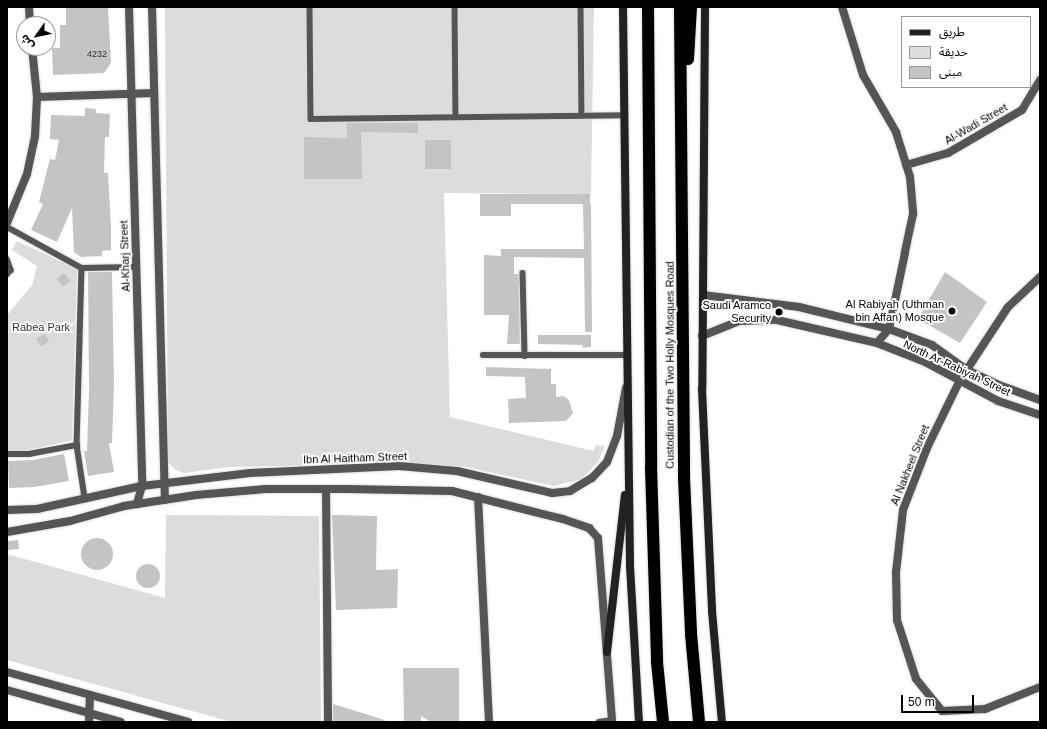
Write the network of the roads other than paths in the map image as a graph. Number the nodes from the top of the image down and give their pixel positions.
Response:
1 (129, 7) edge
2 (152, 7) edge
3 (310, 7) edge
4 (455, 7) edge
5 (582, 7) edge
6 (623, 7) edge
7 (648, 7) edge
8 (680, 7) edge
9 (691, 7) edge
10 (705, 7) edge
11 (842, 7) edge
12 (33, 56) edge
13 (1040, 80) edge
14 (154, 93) junction
15 (132, 94) junction
16 (37, 97) junction
17 (582, 115) junction
18 (624, 115) junction
19 (456, 117) junction
20 (906, 164) junction
21 (681, 176) junction
22 (7, 223) edge
23 (7, 227) edge
24 (7, 259) edge
25 (136, 267) junction
26 (82, 268) junction
27 (523, 274) dead end
28 (7, 275) edge
29 (1040, 277) edge
30 (703, 295) junction
31 (889, 329) junction
32 (702, 336) junction
33 (878, 343) junction
34 (483, 355) dead end
35 (627, 355) junction
36 (525, 356) junction
37 (967, 370) junction
38 (628, 377) junction
39 (960, 380) junction
40 (1040, 400) edge
41 (1040, 415) edge
42 (77, 445) junction
43 (7, 454) edge
44 (629, 463) junction
45 (163, 483) junction
46 (142, 486) junction
47 (326, 489) junction
48 (478, 497) junction
49 (85, 498) junction
50 (165, 500) junction
51 (137, 504) junction
52 (7, 510) edge
53 (7, 532) edge
54 (607, 652) junction
55 (7, 672) edge
56 (1040, 686) edge
57 (7, 690) edge
58 (90, 695) junction
59 (89, 713) junction
60 (612, 721) edge
61 (89, 722) edge
62 (121, 722) edge
63 (188, 722) edge
64 (328, 722) edge
65 (489, 722) edge
66 (599, 722) edge
67 (639, 722) edge
68 (663, 722) edge
69 (699, 722) edge
70 (722, 722) edge

1 - 15 street, Al-Kharj Street
2 - 14 street
3 - 19 lane
4 - 19 lane
5 - 17 lane
6 - 18 main road
7 - 68 highway, Custodian of the Two Holly Mosques Road
8 - 21 highway, Custodian of the Two Holly Mosques Road
9 - 21 highway
10 - 30 main road
11 - 20 street
12 - 16 street
13 - 20 street, Al-Wadi Street
14 - 15 street
14 - 45 street
15 - 16 street
15 - 25 street, Al-Kharj Street
16 - 22 street
17 - 18 lane
17 - 19 lane
18 - 35 main road
20 - 31 street
21 - 69 highway, Custodian of the Two Holly Mosques Road
23 - 26 lane
24 - 28 lane
25 - 26 lane
25 - 46 street, Al-Kharj Street
26 - 42 lane
27 - 36 lane
29 - 37 street
30 - 31 street, North Ar-Rabiyah Street
30 - 32 main road
31 - 33 street
31 - 37 street, North Ar-Rabiyah Street
32 - 33 street, North Ar-Rabiyah Street
32 - 70 main road
33 - 39 street, North Ar-Rabiyah Street
34 - 36 lane
35 - 36 lane
35 - 38 main road
37 - 39 street
37 - 40 street, North Ar-Rabiyah Street
38 - 44 main road
38 - 45 street, Ibn Al Haitham Street
39 - 41 street, North Ar-Rabiyah Street
39 - 56 street, Al Nakheel Street
42 - 43 lane
42 - 49 lane
44 - 54 main road
44 - 67 main road
45 - 46 street, Ibn Al Haitham Street
45 - 50 street
46 - 49 street, Ibn Al Haitham Street
46 - 51 street, Al-Kharj Street
47 - 48 street
47 - 50 street
47 - 64 street
48 - 54 street
48 - 65 street
49 - 52 street, Ibn Al Haitham Street
50 - 51 street
51 - 53 street
54 - 60 street
55 - 58 street
57 - 59 street
58 - 59 street
58 - 63 street
59 - 61 street
59 - 62 street
60 - 66 lane

